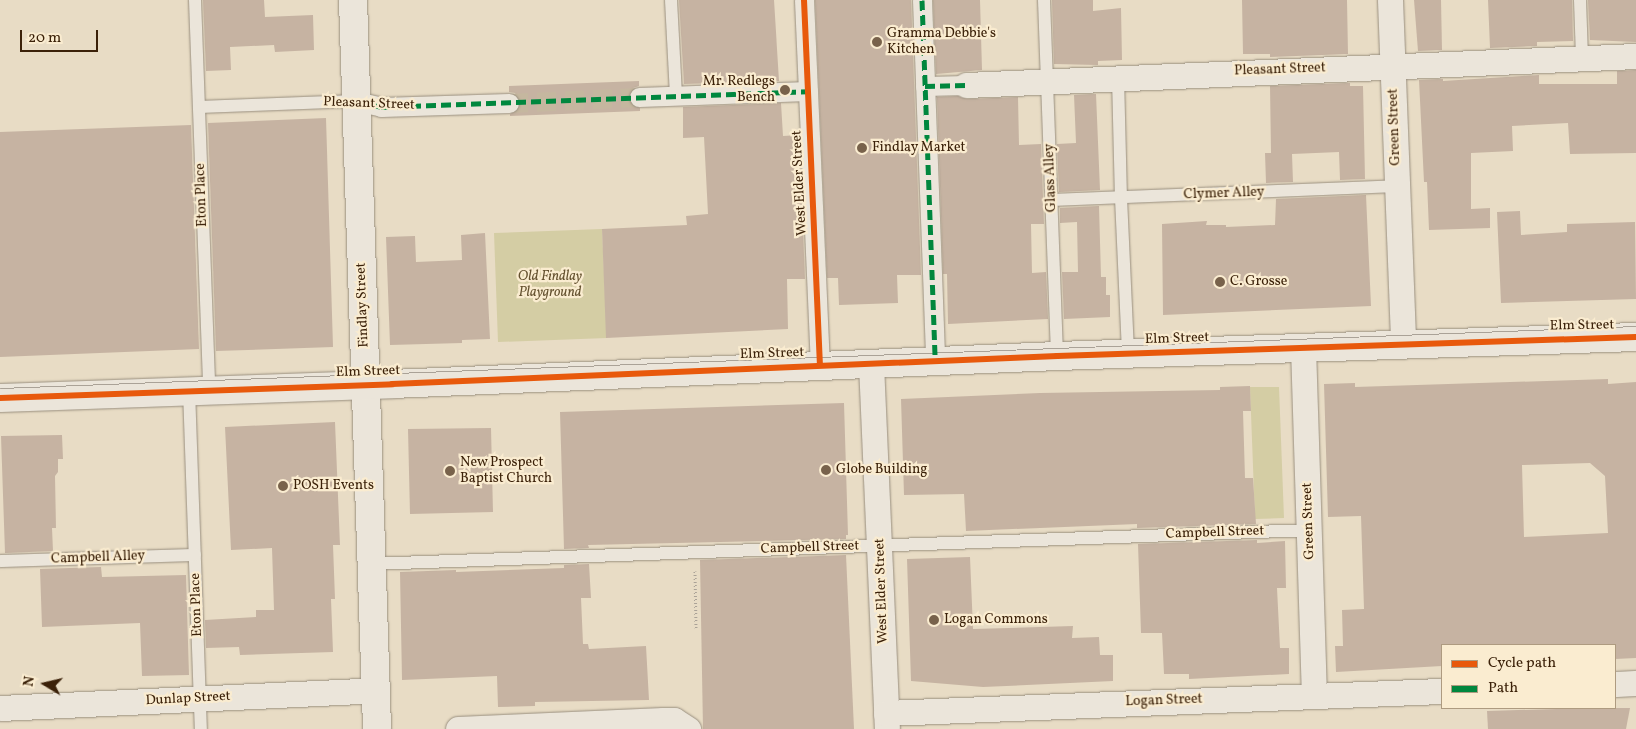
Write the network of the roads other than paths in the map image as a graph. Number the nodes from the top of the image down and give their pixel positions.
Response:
1 (195, 0) edge
2 (353, 0) edge
3 (671, 0) edge
4 (804, 0) edge
5 (922, 0) edge
6 (1044, 0) edge
7 (1390, 0) edge
8 (1580, 0) edge
9 (1636, 56) edge
10 (1582, 58) junction
11 (1392, 66) junction
12 (1118, 77) junction
13 (1047, 80) junction
14 (966, 85) joint
15 (924, 86) junction
16 (808, 91) junction
17 (676, 95) junction
18 (639, 97) tunnel mouth
19 (356, 101) junction
20 (510, 103) tunnel mouth
21 (199, 107) junction
22 (1397, 186) junction
23 (1121, 198) junction
24 (1052, 200) junction
25 (1636, 337) edge
26 (1403, 343) junction
27 (1303, 347) junction
28 (1128, 353) junction
29 (1057, 356) junction
30 (935, 361) junction
31 (871, 364) junction
32 (820, 365) junction
33 (365, 385) junction
34 (199, 390) junction
35 (0, 398) edge
36 (1310, 530) junction
37 (880, 546) junction
38 (195, 555) junction
39 (0, 562) edge
40 (370, 564) junction
41 (1636, 683) edge
42 (1616, 684) edge
43 (375, 690) junction
44 (1441, 692) edge
45 (1314, 696) junction
46 (200, 699) junction
47 (0, 708) edge
48 (886, 721) edge
49 (201, 729) edge
50 (377, 729) edge
51 (458, 729) edge
52 (688, 729) edge

1 - 21 lane, Eton Place
2 - 19 street, Findlay Street
3 - 17 lane
4 - 16 street, West Elder Street
5 - 15 street
6 - 13 lane, Glass Alley
7 - 11 street, Green Street
8 - 10 lane
9 - 10 street, Pleasant Street
10 - 11 street, Pleasant Street
11 - 12 street, Pleasant Street
11 - 22 street, Green Street
12 - 13 street, Pleasant Street
12 - 23 lane
13 - 14 street, Pleasant Street
13 - 24 lane, Glass Alley
14 - 15 street, Pleasant Street
15 - 30 street
16 - 17 street
16 - 32 street, West Elder Street
17 - 18 street
19 - 20 street, Pleasant Street
19 - 21 lane, Pleasant Street
19 - 33 street, Findlay Street
21 - 34 lane, Eton Place
22 - 23 lane, Clymer Alley
22 - 26 street, Green Street
23 - 24 lane, Clymer Alley
23 - 28 lane
24 - 29 lane, Glass Alley
25 - 26 street, Elm Street
26 - 27 street, Elm Street
27 - 28 street, Elm Street
27 - 36 street, Green Street
28 - 29 street, Elm Street
29 - 30 street, Elm Street
30 - 31 street, Elm Street
31 - 32 street, Elm Street
31 - 37 street, West Elder Street
32 - 33 street, Elm Street
33 - 34 street, Elm Street
33 - 40 street, Findlay Street
34 - 35 street, Elm Street
34 - 38 lane, Eton Place
36 - 37 lane, Campbell Street
36 - 45 street, Green Street
37 - 40 lane, Campbell Street
37 - 48 street, West Elder Street
38 - 39 lane, Campbell Alley
38 - 46 lane, Eton Place
40 - 43 street, Findlay Street
41 - 42 street
43 - 46 street, Dunlap Street
43 - 50 street, Findlay Street
44 - 45 street, Logan Street
45 - 48 street, Logan Street
46 - 47 street, Dunlap Street
46 - 49 lane, Eton Place
51 - 52 street

